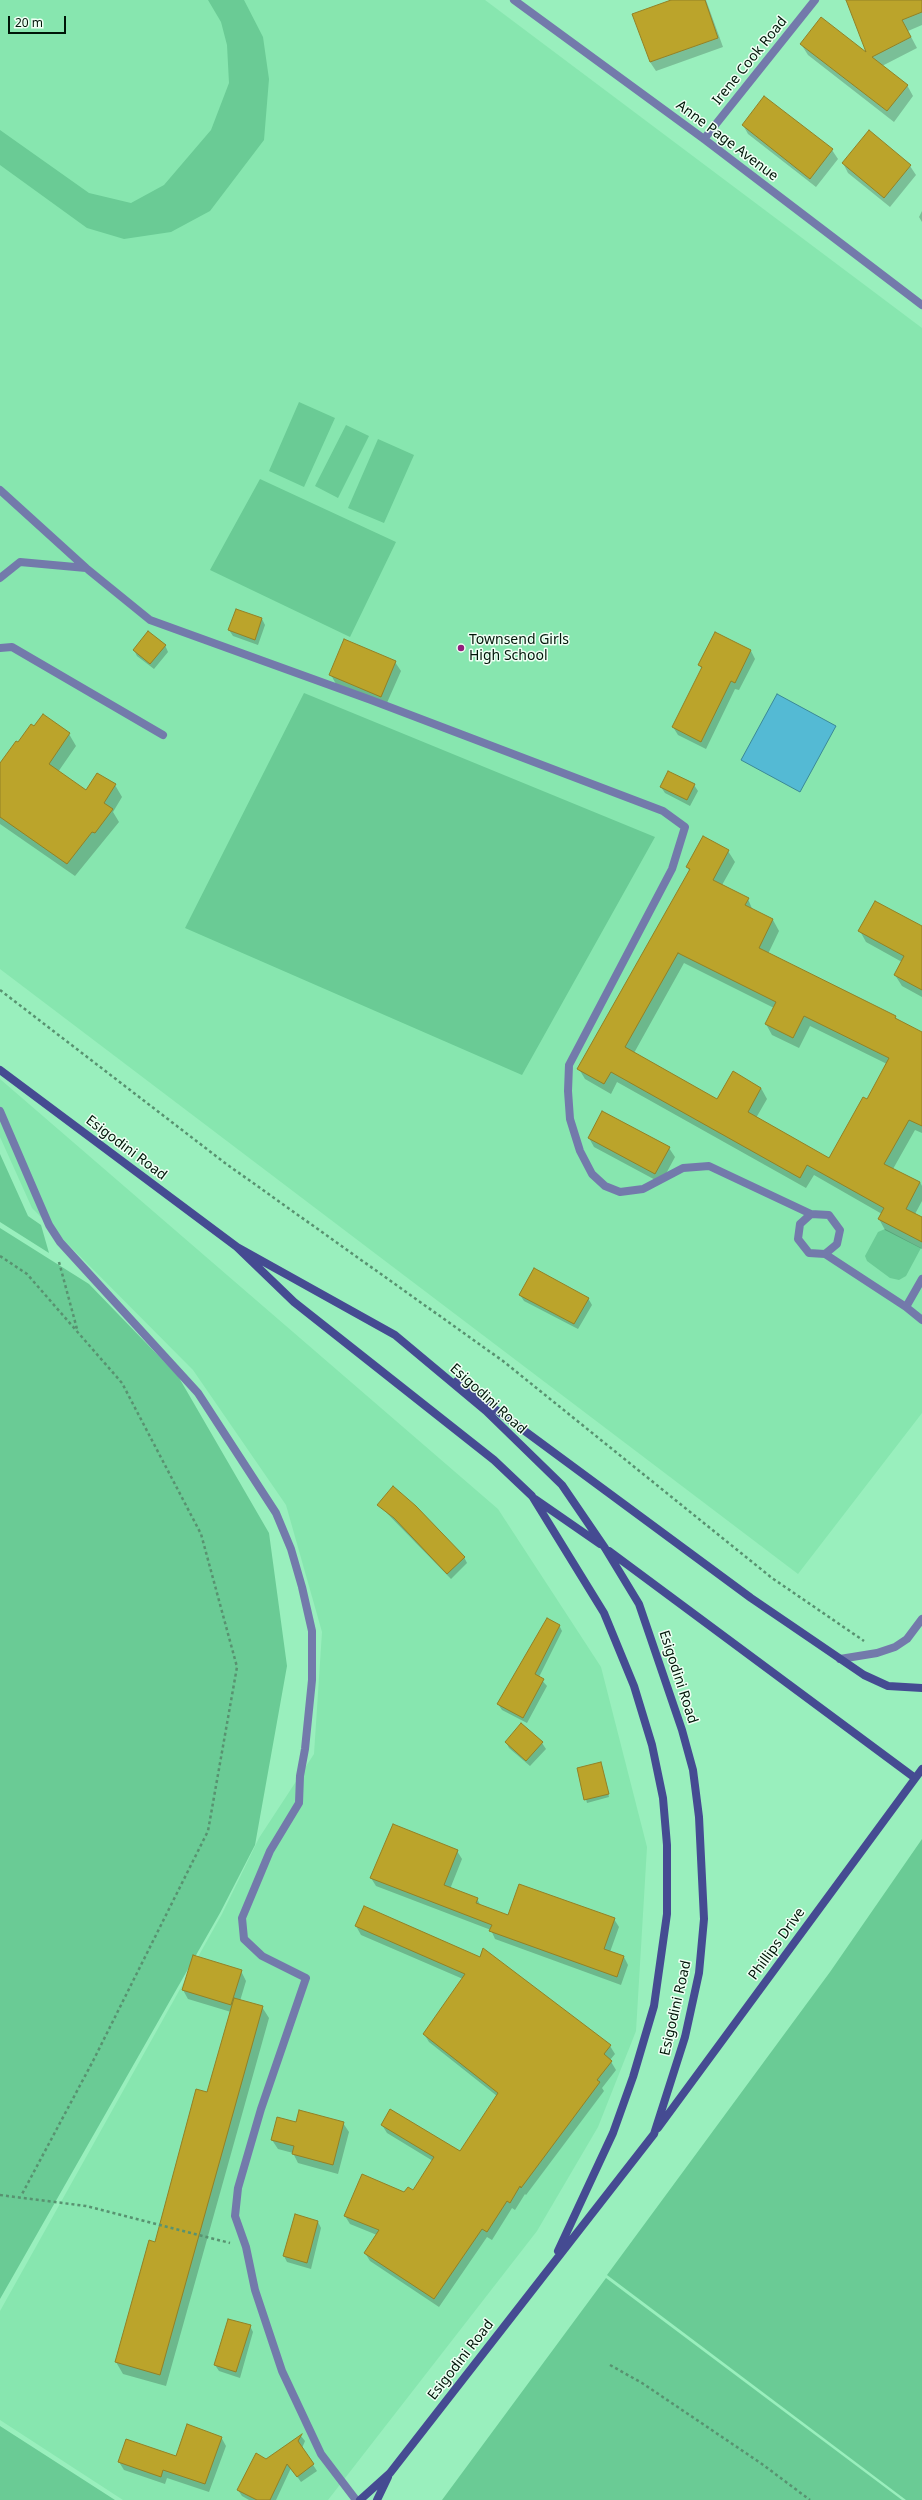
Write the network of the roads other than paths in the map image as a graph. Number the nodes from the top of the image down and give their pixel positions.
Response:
1 (514, 0) edge
2 (816, 0) edge
3 (704, 139) junction
4 (922, 305) edge
5 (0, 490) edge
6 (86, 568) junction
7 (0, 578) edge
8 (0, 648) edge
9 (163, 735) dead end
10 (0, 1070) edge
11 (0, 1111) edge
12 (811, 1214) junction
13 (237, 1247) junction
14 (825, 1254) junction
15 (922, 1279) edge
16 (920, 1288) edge
17 (906, 1307) junction
18 (922, 1320) edge
19 (395, 1336) junction
20 (532, 1496) junction
21 (605, 1548) junction
22 (922, 1619) edge
23 (840, 1659) junction
24 (922, 1688) edge
25 (922, 1769) edge
26 (915, 1778) junction
27 (654, 2134) junction
28 (552, 2264) junction
29 (390, 2473) junction
30 (356, 2500) edge
31 (360, 2500) edge
32 (378, 2500) edge

1 - 3 street, Anne Page Avenue
2 - 3 street, Irene Cook Road
3 - 4 street, Anne Page Avenue
5 - 6 street
6 - 7 street
6 - 12 street
8 - 9 street
10 - 13 main road, Esigodini Road
11 - 30 street
12 - 14 street
12 - 14 street
13 - 19 main road, Esigodini Road
13 - 20 main road, Esigodini Road
14 - 17 street
15 - 16 street
16 - 17 street
17 - 18 street
19 - 21 main road, Esigodini Road
19 - 23 main road
20 - 21 main road
20 - 28 main road, Esigodini Road
21 - 26 main road
21 - 27 main road, Esigodini Road
22 - 23 street
23 - 24 main road
25 - 26 main road, Phillips Drive
26 - 27 main road, Phillips Drive
27 - 28 main road, Esigodini Road
28 - 29 main road, Esigodini Road
29 - 31 main road, Esigodini Road
29 - 32 main road, Esigodini Road

